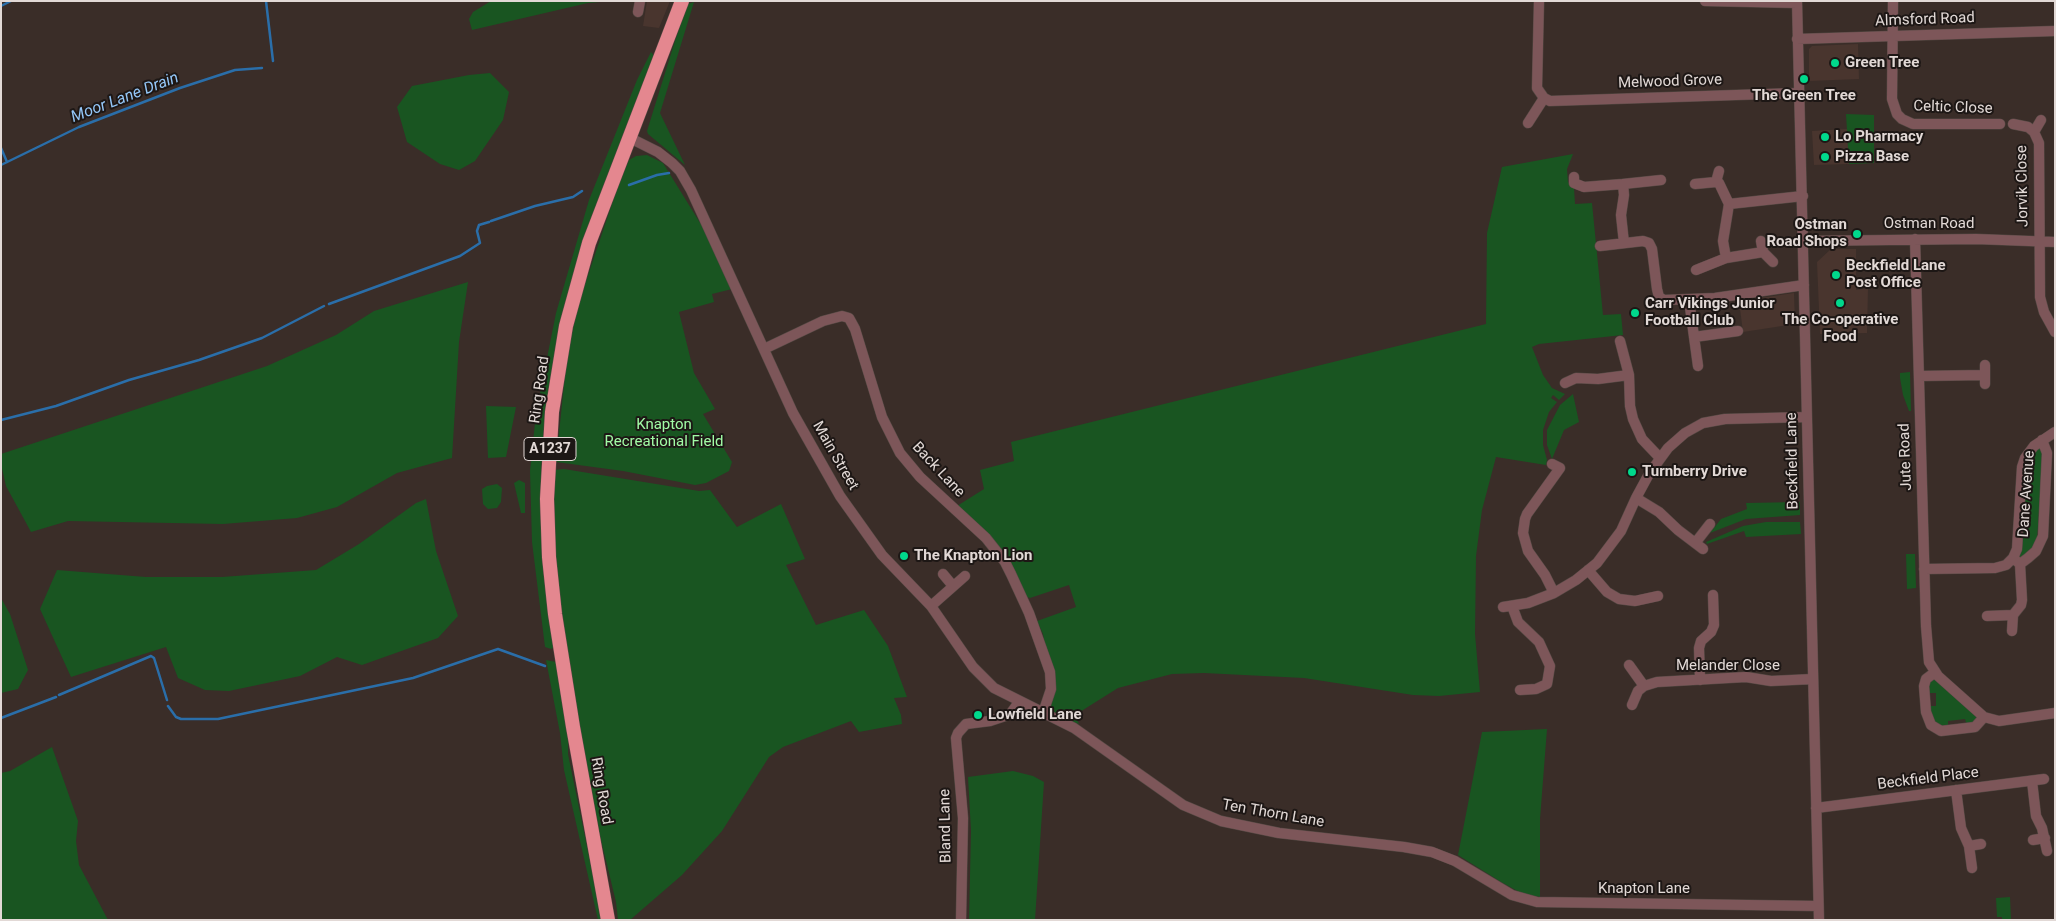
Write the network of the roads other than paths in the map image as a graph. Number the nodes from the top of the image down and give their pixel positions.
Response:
1 (682, 1) edge
2 (1539, 1) edge
3 (1705, 1) edge
4 (1893, 1) edge
5 (1797, 2) edge
6 (2055, 31) edge
7 (1892, 36) junction
8 (1797, 39) junction
9 (1798, 93) junction
10 (1544, 98) junction
11 (2041, 120) dead end
12 (1528, 123) dead end
13 (2000, 124) dead end
14 (2013, 124) dead end
15 (2034, 132) junction
16 (630, 138) junction
17 (1574, 177) dead end
18 (1661, 180) dead end
19 (1623, 184) junction
20 (1695, 184) dead end
21 (1802, 196) junction
22 (1729, 204) junction
23 (1914, 239) junction
24 (1761, 241) dead end
25 (1804, 241) junction
26 (2039, 241) junction
27 (2055, 242) edge
28 (1624, 243) junction
29 (1600, 246) dead end
30 (1763, 252) junction
31 (1726, 258) junction
32 (1773, 262) dead end
33 (1696, 270) dead end
34 (1804, 285) junction
35 (1689, 300) junction
36 (1738, 331) dead end
37 (2055, 332) edge
38 (1694, 337) junction
39 (1620, 341) dead end
40 (764, 349) junction
41 (1698, 366) dead end
42 (1628, 375) junction
43 (1985, 375) dead end
44 (1919, 376) junction
45 (1565, 383) dead end
46 (1807, 417) junction
47 (2055, 432) edge
48 (2042, 440) junction
49 (1660, 458) junction
50 (1559, 468) dead end
51 (1636, 498) junction
52 (1710, 524) dead end
53 (2016, 561) junction
54 (1924, 569) junction
55 (1588, 570) junction
56 (944, 574) dead end
57 (965, 576) dead end
58 (953, 586) junction
59 (1554, 593) junction
60 (1713, 595) dead end
61 (1658, 596) dead end
62 (931, 606) junction
63 (2012, 614) junction
64 (1987, 616) dead end
65 (2012, 630) dead end
66 (1629, 665) dead end
67 (1934, 673) junction
68 (1813, 679) junction
69 (1700, 680) junction
70 (1644, 686) junction
71 (1520, 690) dead end
72 (1019, 702) junction
73 (1632, 705) dead end
74 (1043, 714) junction
75 (2055, 714) edge
76 (1984, 717) junction
77 (1083, 734) joint
78 (2044, 779) dead end
79 (2032, 780) junction
80 (1956, 790) junction
81 (1816, 808) junction
82 (2045, 838) junction
83 (2033, 840) dead end
84 (1980, 844) dead end
85 (1969, 846) junction
86 (2047, 851) dead end
87 (1972, 868) dead end
88 (1477, 874) joint
89 (1818, 906) junction
90 (608, 920) edge
91 (960, 920) edge
92 (1819, 920) edge

1 - 16 highway, Ring Road / A1237
2 - 10 street
3 - 5 street
4 - 7 street, Celtic Close
5 - 8 street, Beckfield Lane
6 - 7 street, Almsford Road
7 - 8 street, Almsford Road
7 - 13 street, Celtic Close
8 - 9 street, Beckfield Lane
9 - 10 street, Melwood Grove
9 - 21 street, Beckfield Lane
10 - 12 street
11 - 15 street, Jorvik Close
14 - 15 street, Jorvik Close
15 - 26 street, Jorvik Close
16 - 40 street, Main Street
16 - 90 highway, Ring Road / A1237
17 - 19 street
18 - 19 street
19 - 28 street
20 - 22 street
21 - 22 street
21 - 25 street, Beckfield Lane
22 - 31 street
23 - 25 street, Ostman Road
23 - 26 street, Ostman Road
23 - 44 street, Jute Road
24 - 30 street
25 - 34 street, Beckfield Lane
26 - 27 street, Ostman Road
26 - 37 street, Jorvik Close
28 - 29 street
28 - 35 street
30 - 31 street
30 - 32 street
31 - 33 street
34 - 35 street
34 - 46 street, Beckfield Lane
35 - 38 street
36 - 38 street
38 - 41 street
39 - 42 street
40 - 62 street, Main Street
40 - 74 street, Back Lane
42 - 45 street
42 - 49 street
43 - 44 street
44 - 54 street, Jute Road
46 - 49 street
46 - 68 street, Beckfield Lane
47 - 48 street, Dane Avenue
48 - 53 street, Dane Avenue
48 - 53 street, Dane Avenue
49 - 51 street
50 - 59 street
51 - 52 street
51 - 55 street
53 - 54 street, Dane Avenue
53 - 63 street
54 - 67 street, Jute Road
55 - 59 street
55 - 61 street
56 - 58 street
57 - 58 street
58 - 62 street
59 - 71 street
60 - 69 street
62 - 72 street, Main Street
63 - 64 street
63 - 65 street
66 - 70 street
67 - 76 street
67 - 76 street
68 - 69 street, Melander Close
68 - 81 street, Beckfield Lane
69 - 70 street, Melander Close
70 - 73 street
72 - 74 street, Main Street
72 - 91 street, Bland Lane
74 - 77 street, Main Street
75 - 76 street
77 - 88 street, Ten Thorn Lane
78 - 79 street, Beckfield Place
79 - 80 street, Beckfield Place
79 - 82 street
80 - 81 street, Beckfield Place
80 - 85 street
81 - 89 street, Beckfield Lane
82 - 83 street
82 - 86 street
84 - 85 street
85 - 87 street
88 - 89 street, Knapton Lane
89 - 92 street, Beckfield Lane

